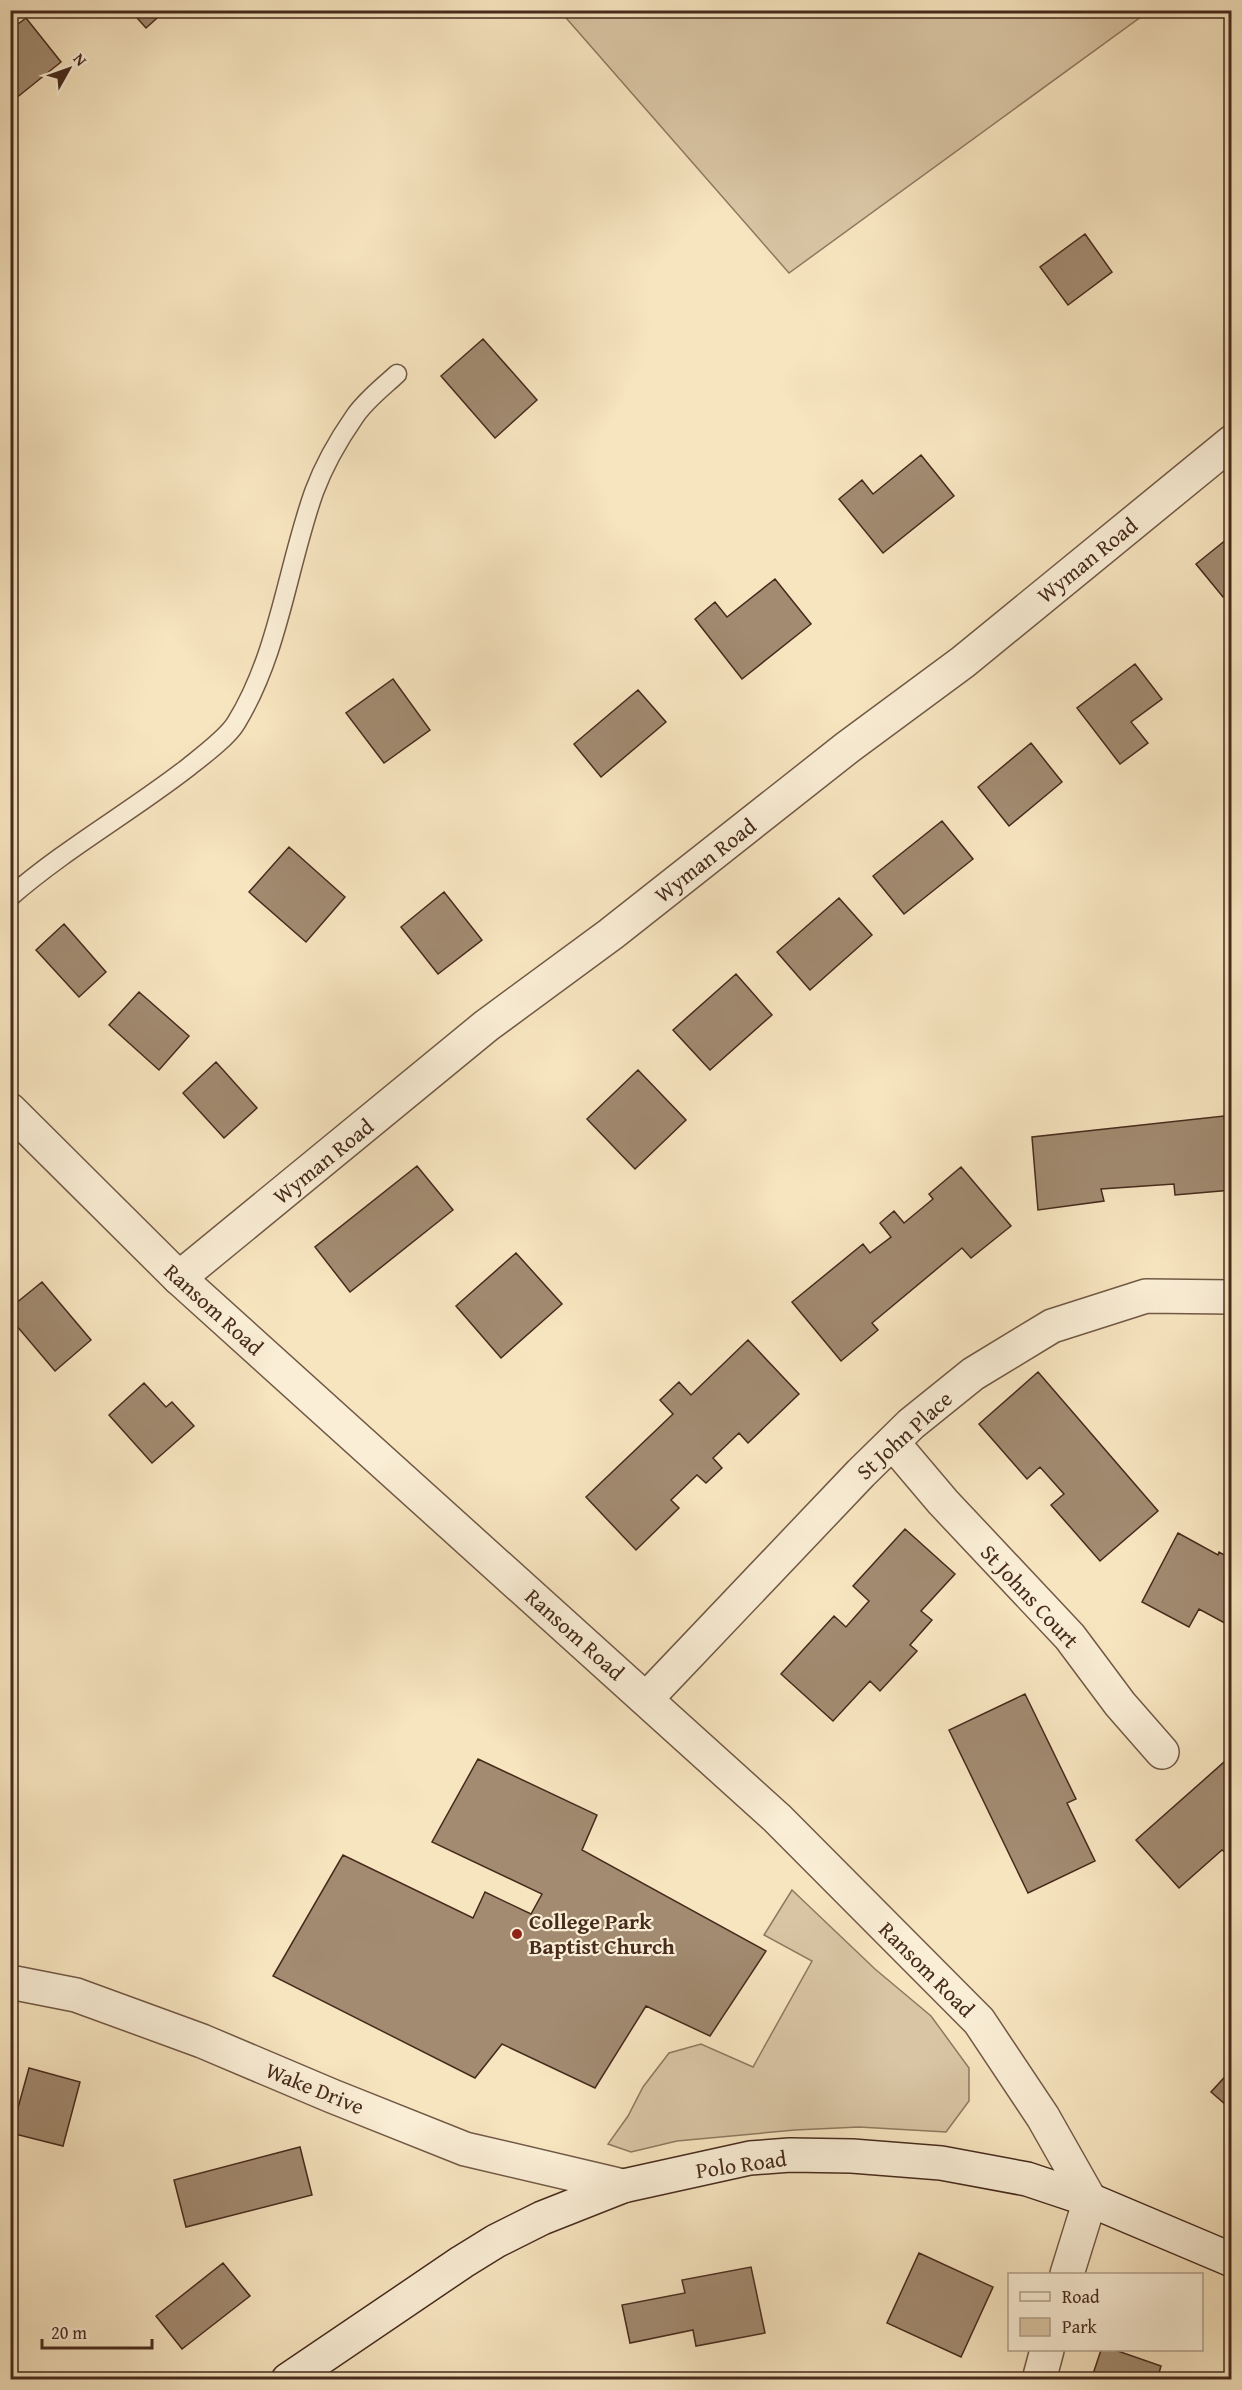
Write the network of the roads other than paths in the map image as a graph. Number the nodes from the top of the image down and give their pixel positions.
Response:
1 (397, 374) dead end
2 (1232, 442) edge
3 (10, 897) edge
4 (10, 1110) edge
5 (179, 1278) junction
6 (1232, 1297) edge
7 (893, 1443) junction
8 (647, 1698) junction
9 (1162, 1752) dead end
10 (10, 1982) edge
11 (622, 2186) junction
12 (1090, 2200) junction
13 (1232, 2260) edge
14 (1067, 2273) edge
15 (1046, 2351) edge
16 (288, 2379) edge
17 (1039, 2379) edge

1 - 3 lane
2 - 5 street, Wyman Road
4 - 5 street, Ransom Road
5 - 8 street, Ransom Road
6 - 7 street, St John Place
7 - 8 street, St John Place
7 - 9 street, St Johns Court
8 - 12 street, Ransom Road
10 - 11 street, Wake Drive
11 - 12 street, Polo Road
11 - 16 street, Polo Road
12 - 13 street, Polo Road
12 - 14 street
15 - 17 street

